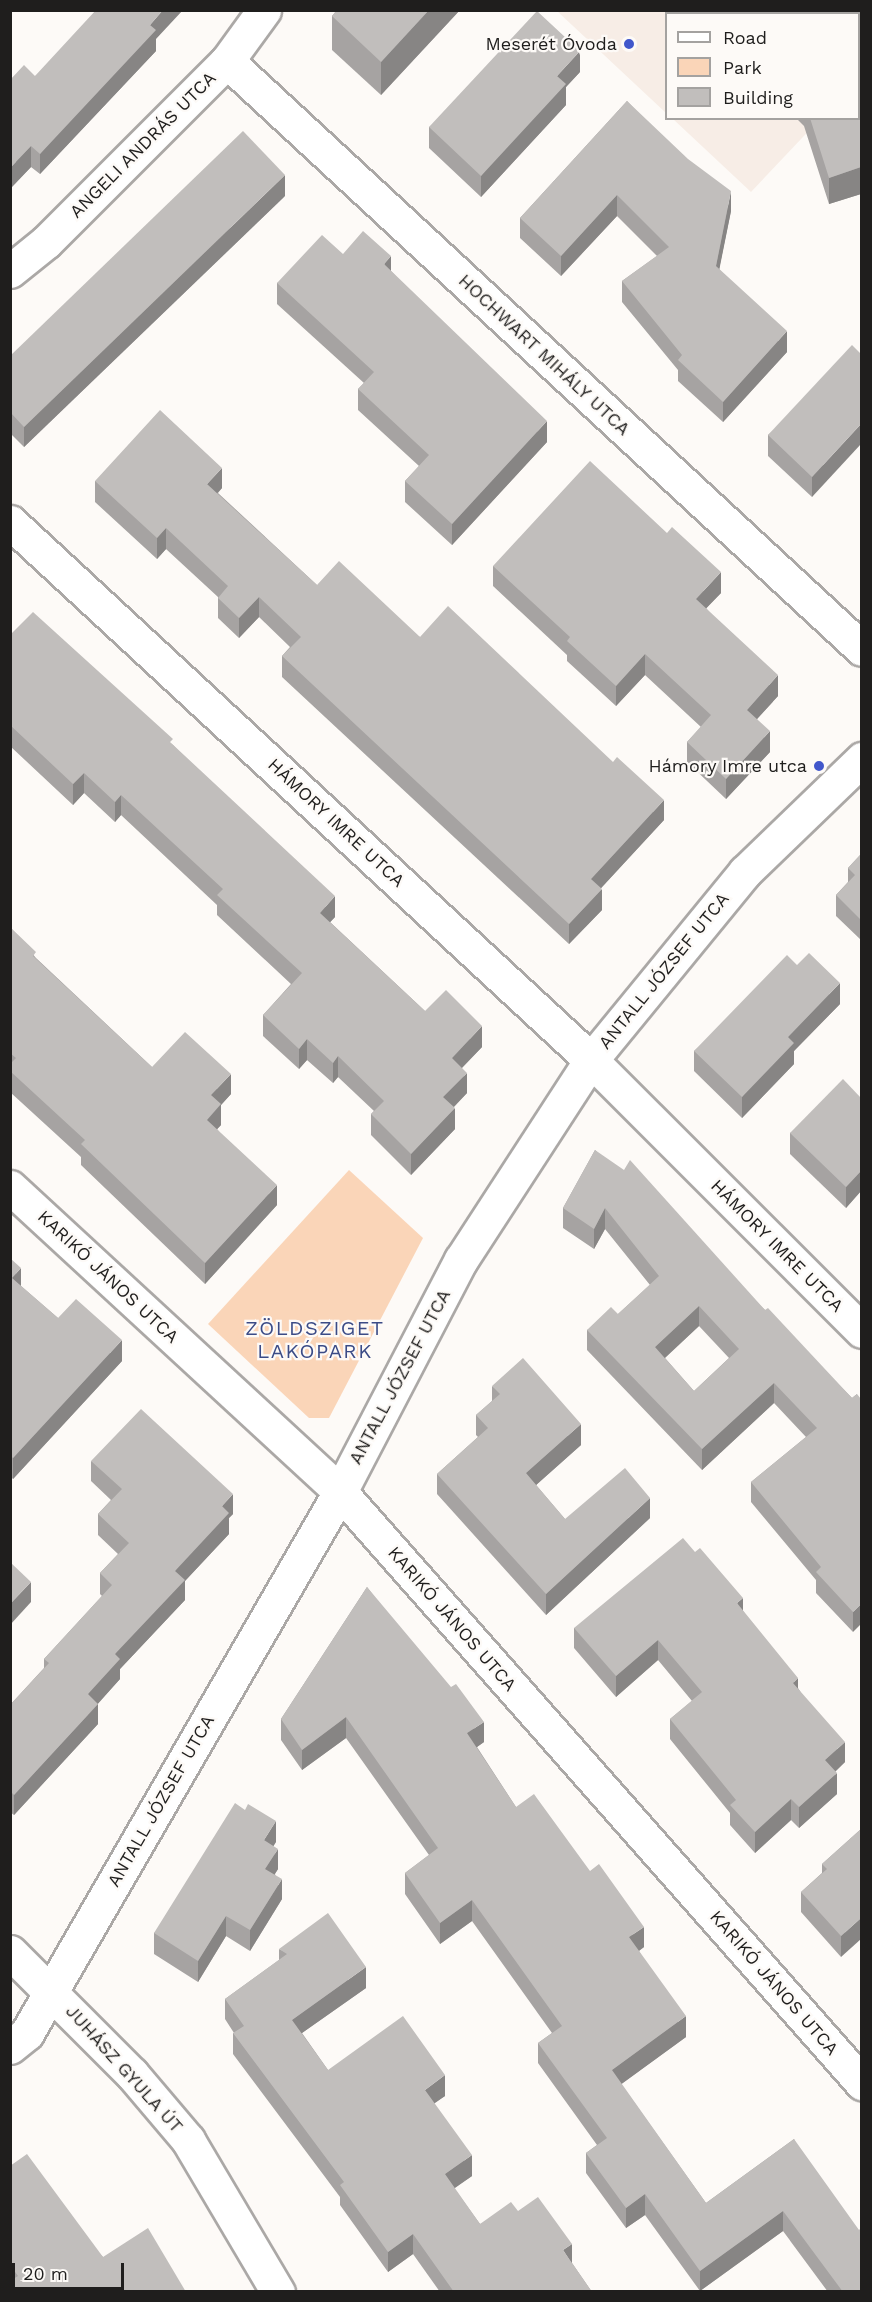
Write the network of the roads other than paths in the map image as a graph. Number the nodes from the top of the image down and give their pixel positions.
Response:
1 (264, 10) edge
2 (227, 61) junction
3 (10, 271) edge
4 (10, 522) edge
5 (861, 649) edge
6 (861, 759) edge
7 (591, 1060) junction
8 (10, 1187) edge
9 (861, 1331) edge
10 (340, 1492) junction
11 (10, 1952) edge
12 (52, 1990) junction
13 (10, 2047) edge
14 (861, 2082) edge
15 (278, 2292) edge

1 - 2 street, ANGELI ANDRÁS UTCA
2 - 3 street, ANGELI ANDRÁS UTCA
2 - 5 street, HOCHWART MIHÁLY UTCA
4 - 7 street, HÁMORY IMRE UTCA
6 - 7 street, ANTALL JÓZSEF UTCA
7 - 9 street, HÁMORY IMRE UTCA
7 - 10 street, ANTALL JÓZSEF UTCA
8 - 10 street, KARIKÓ JÁNOS UTCA
10 - 12 street, ANTALL JÓZSEF UTCA
10 - 14 street, KARIKÓ JÁNOS UTCA
11 - 12 street, JUHÁSZ GYULA ÚT
12 - 13 street, ANTALL JÓZSEF UTCA
12 - 15 street, JUHÁSZ GYULA ÚT

